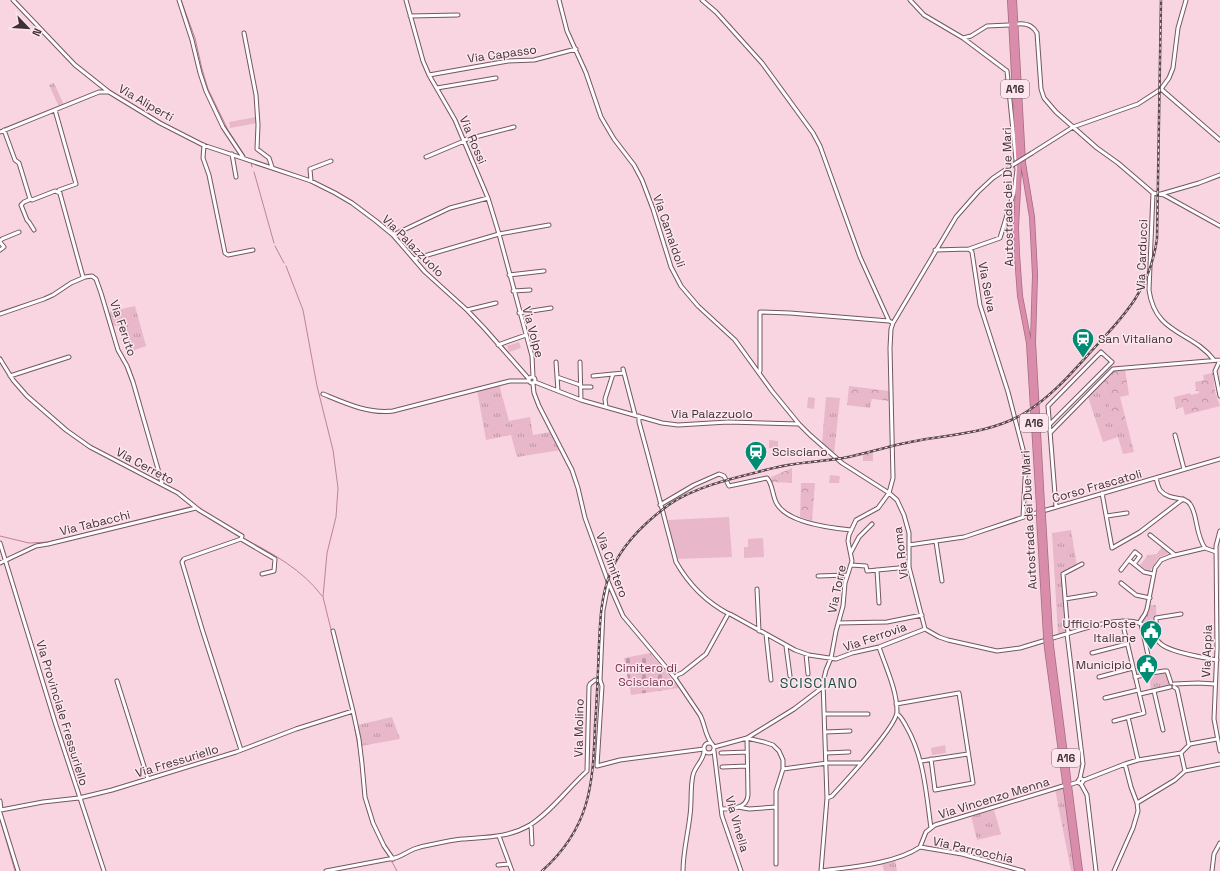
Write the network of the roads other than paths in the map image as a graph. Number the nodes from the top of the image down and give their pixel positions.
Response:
1 (13, 0) edge
2 (179, 0) edge
3 (406, 0) edge
4 (559, 0) edge
5 (702, 0) edge
6 (910, 0) edge
7 (1010, 0) edge
8 (1014, 0) edge
9 (1186, 0) edge
10 (458, 15) dead end
11 (410, 16) junction
12 (1018, 24) dead end
13 (1009, 25) dead end
14 (244, 33) dead end
15 (963, 38) junction
16 (576, 49) junction
17 (429, 75) junction
18 (496, 78) dead end
19 (437, 88) junction
20 (1161, 89) junction
21 (108, 92) junction
22 (55, 110) junction
23 (514, 127) dead end
24 (1073, 127) junction
25 (4, 130) junction
26 (0, 132) edge
27 (464, 140) junction
28 (1220, 140) edge
29 (204, 145) junction
30 (232, 154) junction
31 (243, 157) junction
32 (426, 157) dead end
33 (331, 161) dead end
34 (259, 163) joint
35 (272, 167) junction
36 (1220, 175) edge
37 (236, 177) dead end
38 (311, 181) junction
39 (60, 193) junction
40 (1152, 193) junction
41 (1161, 194) junction
42 (488, 198) junction
43 (31, 199) junction
44 (549, 226) dead end
45 (1220, 226) edge
46 (34, 230) dead end
47 (20, 232) dead end
48 (499, 234) junction
49 (393, 235) junction
50 (0, 242) edge
51 (969, 249) junction
52 (0, 250) edge
53 (253, 250) dead end
54 (935, 250) junction
55 (414, 259) junction
56 (544, 271) dead end
57 (509, 275) junction
58 (83, 278) junction
59 (530, 290) dead end
60 (514, 292) junction
61 (496, 303) dead end
62 (551, 308) dead end
63 (467, 310) junction
64 (519, 313) junction
65 (0, 314) edge
66 (889, 321) junction
67 (894, 323) junction
68 (526, 334) junction
69 (498, 345) junction
70 (69, 357) dead end
71 (0, 359) edge
72 (1214, 360) junction
73 (1220, 360) edge
74 (556, 362) dead end
75 (580, 362) dead end
76 (759, 373) junction
77 (613, 374) junction
78 (10, 376) junction
79 (593, 376) dead end
80 (557, 377) junction
81 (530, 379) junction
82 (534, 383) junction
83 (581, 386) junction
84 (591, 387) dead end
85 (558, 391) junction
86 (323, 394) dead end
87 (1220, 396) edge
88 (582, 400) junction
89 (606, 407) junction
90 (637, 416) junction
91 (800, 424) junction
92 (1050, 424) junction
93 (1051, 432) junction
94 (1175, 435) dead end
95 (1220, 460) edge
96 (1184, 469) junction
97 (1156, 478) junction
98 (162, 484) junction
99 (890, 493) junction
100 (1102, 493) junction
101 (1183, 499) junction
102 (660, 505) junction
103 (1042, 507) junction
104 (1056, 507) junction
105 (196, 508) junction
106 (1127, 513) dead end
107 (1039, 516) junction
108 (1107, 516) junction
109 (1023, 517) junction
110 (872, 524) dead end
111 (851, 530) junction
112 (1220, 531) edge
113 (1150, 535) dead end
114 (241, 538) junction
115 (936, 542) junction
116 (1218, 542) edge
117 (0, 543) edge
118 (909, 545) junction
119 (1205, 548) junction
120 (851, 552) junction
121 (1216, 552) junction
122 (1176, 555) junction
123 (5, 560) junction
124 (1129, 560) junction
125 (0, 563) edge
126 (1082, 564) dead end
127 (1134, 564) junction
128 (851, 565) junction
129 (909, 567) junction
130 (877, 570) junction
131 (1121, 570) dead end
132 (262, 574) dead end
133 (1153, 574) junction
134 (847, 575) junction
135 (818, 576) dead end
136 (942, 581) dead end
137 (1121, 583) dead end
138 (609, 584) junction
139 (757, 589) dead end
140 (1095, 594) dead end
141 (1150, 598) junction
142 (1065, 599) junction
143 (879, 603) dead end
144 (1181, 614) dead end
145 (922, 615) junction
146 (728, 616) junction
147 (838, 622) junction
148 (1122, 622) junction
149 (1140, 623) junction
150 (924, 629) junction
151 (333, 631) dead end
152 (759, 631) junction
153 (766, 634) junction
154 (1068, 634) junction
155 (1050, 636) junction
156 (1157, 639) junction
157 (1043, 641) dead end
158 (1127, 644) junction
159 (786, 646) junction
160 (878, 647) junction
161 (1049, 647) junction
162 (1218, 648) edge
163 (1092, 653) dead end
164 (806, 654) junction
165 (831, 658) junction
166 (1217, 660) junction
167 (1133, 668) junction
168 (670, 672) junction
169 (1152, 673) junction
170 (681, 674) junction
171 (808, 674) dead end
172 (790, 676) dead end
173 (1098, 676) dead end
174 (1216, 676) junction
175 (1135, 677) junction
176 (1220, 677) edge
177 (600, 680) junction
178 (676, 680) junction
179 (771, 680) dead end
180 (117, 681) dead end
181 (1215, 684) junction
182 (1172, 685) junction
183 (823, 687) junction
184 (1138, 690) junction
185 (1154, 691) junction
186 (1140, 694) junction
187 (1105, 698) dead end
188 (896, 704) junction
189 (353, 711) junction
190 (824, 714) junction
191 (868, 714) dead end
192 (897, 714) junction
193 (1128, 717) junction
194 (1114, 721) dead end
195 (1163, 730) dead end
196 (850, 731) dead end
197 (824, 732) junction
198 (707, 735) junction
199 (747, 738) junction
200 (1218, 741) edge
201 (713, 745) junction
202 (1189, 745) junction
203 (705, 748) junction
204 (242, 750) junction
205 (714, 751) junction
206 (1220, 751) edge
207 (747, 752) junction
208 (849, 752) dead end
209 (708, 753) junction
210 (722, 753) dead end
211 (826, 753) junction
212 (968, 754) junction
213 (1180, 754) junction
214 (714, 758) junction
215 (931, 759) junction
216 (1138, 760) junction
217 (700, 761) junction
218 (921, 761) junction
219 (827, 763) junction
220 (861, 763) junction
221 (1125, 764) junction
222 (1220, 764) edge
223 (747, 766) junction
224 (722, 767) dead end
225 (783, 769) junction
226 (1185, 771) junction
227 (148, 779) junction
228 (1081, 781) junction
229 (1072, 784) dead end
230 (1063, 786) dead end
231 (79, 798) junction
232 (827, 798) junction
233 (0, 801) edge
234 (1137, 803) junction
235 (776, 807) junction
236 (738, 808) junction
237 (721, 809) junction
238 (727, 809) junction
239 (0, 811) edge
240 (722, 813) junction
241 (531, 824) junction
242 (931, 828) junction
243 (499, 836) junction
244 (532, 844) dead end
245 (1220, 844) edge
246 (920, 847) junction
247 (393, 859) junction
248 (509, 864) junction
249 (776, 864) dead end
250 (498, 865) dead end
251 (18, 871) edge
252 (104, 871) edge
253 (326, 871) edge
254 (512, 871) edge
255 (683, 871) edge
256 (741, 871) edge
257 (821, 871) edge
258 (1022, 871) edge
259 (1077, 871) edge
260 (1080, 871) edge
261 (1096, 871) edge
262 (1114, 871) edge
263 (1212, 871) edge

1 - 21 street
2 - 31 street
3 - 11 street, Via Rossi
4 - 16 street, Via Camaldoli
5 - 66 street
6 - 15 street
7 - 103 highway, Autostrada dei Due Mari / A16
8 - 103 highway, Autostrada dei Due Mari / A16
9 - 20 street
10 - 11 street
11 - 17 street, Via Rossi
12 - 24 street
13 - 15 street
14 - 35 street
15 - 51 street
16 - 17 street, Via Capasso
16 - 76 street, Via Camaldoli
17 - 19 street, Via Rossi
18 - 19 street
19 - 27 street, Via Rossi
20 - 24 street
20 - 28 street
21 - 22 street, Via Aliperti
21 - 29 street, Via Aliperti
22 - 25 street, Via Aliperti
22 - 39 street
23 - 27 street
24 - 40 street
24 - 54 street, bridge
25 - 26 street, Via Aliperti
25 - 43 street
27 - 32 street
27 - 42 street, Via Rossi
29 - 30 street, Via Aliperti
29 - 53 street
30 - 31 street, Via Aliperti
30 - 37 street
31 - 34 street, Via Aliperti
33 - 38 street
34 - 35 street, Via Palazzuolo
35 - 38 street, Via Palazzuolo
36 - 41 street
38 - 49 street, Via Palazzuolo
39 - 43 street
39 - 58 street
40 - 41 street
40 - 72 street, Via Carducci
41 - 45 street
42 - 48 street, Via Rossi
42 - 49 street
43 - 46 street
44 - 48 street
47 - 50 street
48 - 55 street
48 - 57 street, Via Rossi
49 - 55 street, Via Palazzuolo
50 - 52 street
51 - 54 street, Via Selva
51 - 109 street, Via Selva
54 - 67 street
55 - 63 street, Via Palazzuolo
56 - 57 street
57 - 60 street, Via Rossi
58 - 65 street
58 - 98 street, Via Feruto
59 - 60 street
60 - 64 street, Via Volpe
61 - 63 street
62 - 64 street
63 - 69 street, Via Palazzuolo
64 - 68 street, Via Volpe
66 - 67 street
66 - 76 street
67 - 99 street
68 - 69 street
68 - 81 street, Via Volpe
69 - 81 street, Via Palazzuolo
70 - 78 street
71 - 78 street, Via Cerreto
72 - 73 street
72 - 93 street
73 - 87 street
74 - 80 street
75 - 83 street
76 - 91 street, Via Camaldoli
77 - 79 street
77 - 89 street
77 - 90 street
78 - 98 street, Via Cerreto
80 - 83 street
80 - 85 street
81 - 82 street, Via Cimitero
81 - 82 street
81 - 86 street
82 - 85 street, Via Palazzuolo
82 - 138 street, Via Cimitero
83 - 84 street
83 - 88 street
85 - 88 street, Via Palazzuolo
88 - 89 street, Via Palazzuolo
89 - 90 street, Via Palazzuolo
90 - 91 street, Via Palazzuolo
90 - 102 street
91 - 99 street, Via Camaldoli
92 - 92 street
92 - 93 street
93 - 104 street
94 - 96 street
95 - 96 street, Corso Frascatoli
96 - 97 street, Corso Frascatoli
97 - 100 street, Corso Frascatoli
97 - 101 street
98 - 105 street, Via Cerreto
99 - 111 street
99 - 118 street, Via Roma
100 - 104 street, Corso Frascatoli
100 - 108 street
101 - 108 street
101 - 119 street
102 - 111 street
102 - 146 street
103 - 104 street, Corso Frascatoli
103 - 107 highway, Autostrada dei Due Mari / A16, bridge
105 - 114 street, Via Cerreto
105 - 123 street, Via Tabacchi
106 - 108 street
107 - 109 street
107 - 155 highway, Autostrada dei Due Mari / A16
109 - 115 street
110 - 120 street
111 - 120 street, Via Torre
112 - 116 street
113 - 122 street
114 - 132 street, Via Cerreto
114 - 204 street
115 - 118 street
115 - 136 street
116 - 121 street
117 - 123 street, Via Provinciale Fressuriello
118 - 129 street, Via Roma
119 - 121 street
119 - 122 street
120 - 128 street, Via Torre
121 - 162 street, Via Appia
122 - 133 street
123 - 125 street, Via Tabacchi
123 - 231 street, Via Provinciale Fressuriello
124 - 127 street
124 - 127 street
124 - 131 street
126 - 142 street
127 - 133 street
128 - 130 street
128 - 134 street, Via Torre
129 - 130 street
129 - 145 street, Via Roma
130 - 143 street
133 - 141 street
134 - 135 street
134 - 147 street, Via Torre
137 - 141 street
138 - 168 street, Via Cimitero
138 - 177 street
139 - 152 street
140 - 142 street
141 - 149 street
142 - 154 street
144 - 156 street
145 - 147 street
145 - 150 street, Via Roma
146 - 152 street
146 - 170 street
147 - 165 street, Via Torre
148 - 149 street
148 - 154 street
148 - 158 street
149 - 156 street
149 - 169 street
150 - 157 street
150 - 160 street, Via Ferrovia
151 - 189 street
152 - 153 street
153 - 159 street
153 - 179 street
154 - 155 street
154 - 228 street
155 - 161 highway, Autostrada dei Due Mari / A16, bridge
156 - 166 street
158 - 163 street
158 - 167 street
159 - 164 street
159 - 172 street
160 - 165 street, Via Ferrovia
160 - 188 street
161 - 259 highway, Autostrada dei Due Mari / A16
161 - 260 highway, Autostrada dei Due Mari / A16
162 - 166 street, Via Appia
164 - 165 street
164 - 171 street
165 - 183 street, Via Torre
166 - 174 street, Via Appia
167 - 173 street
167 - 175 street
168 - 170 street
168 - 178 street, Via Cimitero
169 - 175 street
169 - 182 street
170 - 178 street
174 - 176 street
174 - 181 street, Via Appia
175 - 184 street
177 - 203 street, Via Molino
177 - 241 street, Via Molino
178 - 198 street, Via Cimitero
180 - 227 street
181 - 182 street
181 - 200 street, Via Appia
182 - 185 street
182 - 202 street
183 - 190 street, Via Torre
183 - 199 street
184 - 186 street
184 - 187 street
185 - 186 street
185 - 195 street
186 - 193 street
188 - 192 street
188 - 212 street
189 - 204 street, Via Fressuriello
189 - 247 street
190 - 191 street
190 - 197 street, Via Torre
192 - 218 street
192 - 220 street
193 - 194 street
193 - 216 street
196 - 197 street
197 - 211 street, Via Torre
198 - 201 street
198 - 203 street
199 - 201 street
199 - 207 street
199 - 225 street
200 - 202 street
200 - 206 street, Via Appia
201 - 203 street
201 - 205 street
202 - 213 street
203 - 209 street
203 - 217 street
204 - 227 street, Via Fressuriello
205 - 209 street
205 - 214 street, Via Vinella
207 - 210 street
207 - 223 street
208 - 211 street
209 - 214 street
209 - 217 street
211 - 219 street, Via Torre
212 - 215 street
212 - 215 street
213 - 216 street
213 - 226 street
214 - 237 street, Via Vinella
215 - 218 street
216 - 221 street
217 - 255 street
218 - 242 street
219 - 220 street
219 - 225 street
219 - 232 street, Via Torre
220 - 232 street
221 - 228 street
221 - 234 street
222 - 226 street
223 - 224 street
223 - 236 street
225 - 235 street
226 - 234 street
227 - 231 street, Via Fressuriello
228 - 229 street
228 - 261 street
230 - 242 street, Via Vincenzo Menna
231 - 239 street, Via Fressuriello
231 - 252 street, Via Provinciale Fressuriello
232 - 257 street, Via Torre
233 - 239 street
234 - 262 street
235 - 236 street
235 - 249 street
236 - 238 street
237 - 238 street
237 - 240 street, Via Vinella
238 - 240 street
239 - 251 street
240 - 256 street, Via Vinella
241 - 243 street, Via Molino
241 - 244 street
242 - 246 street
243 - 247 street, Via Molino
243 - 248 street
245 - 263 street
246 - 257 street
246 - 258 street, Via Parrocchia
247 - 253 street, Via Molino
248 - 250 street
248 - 254 street

